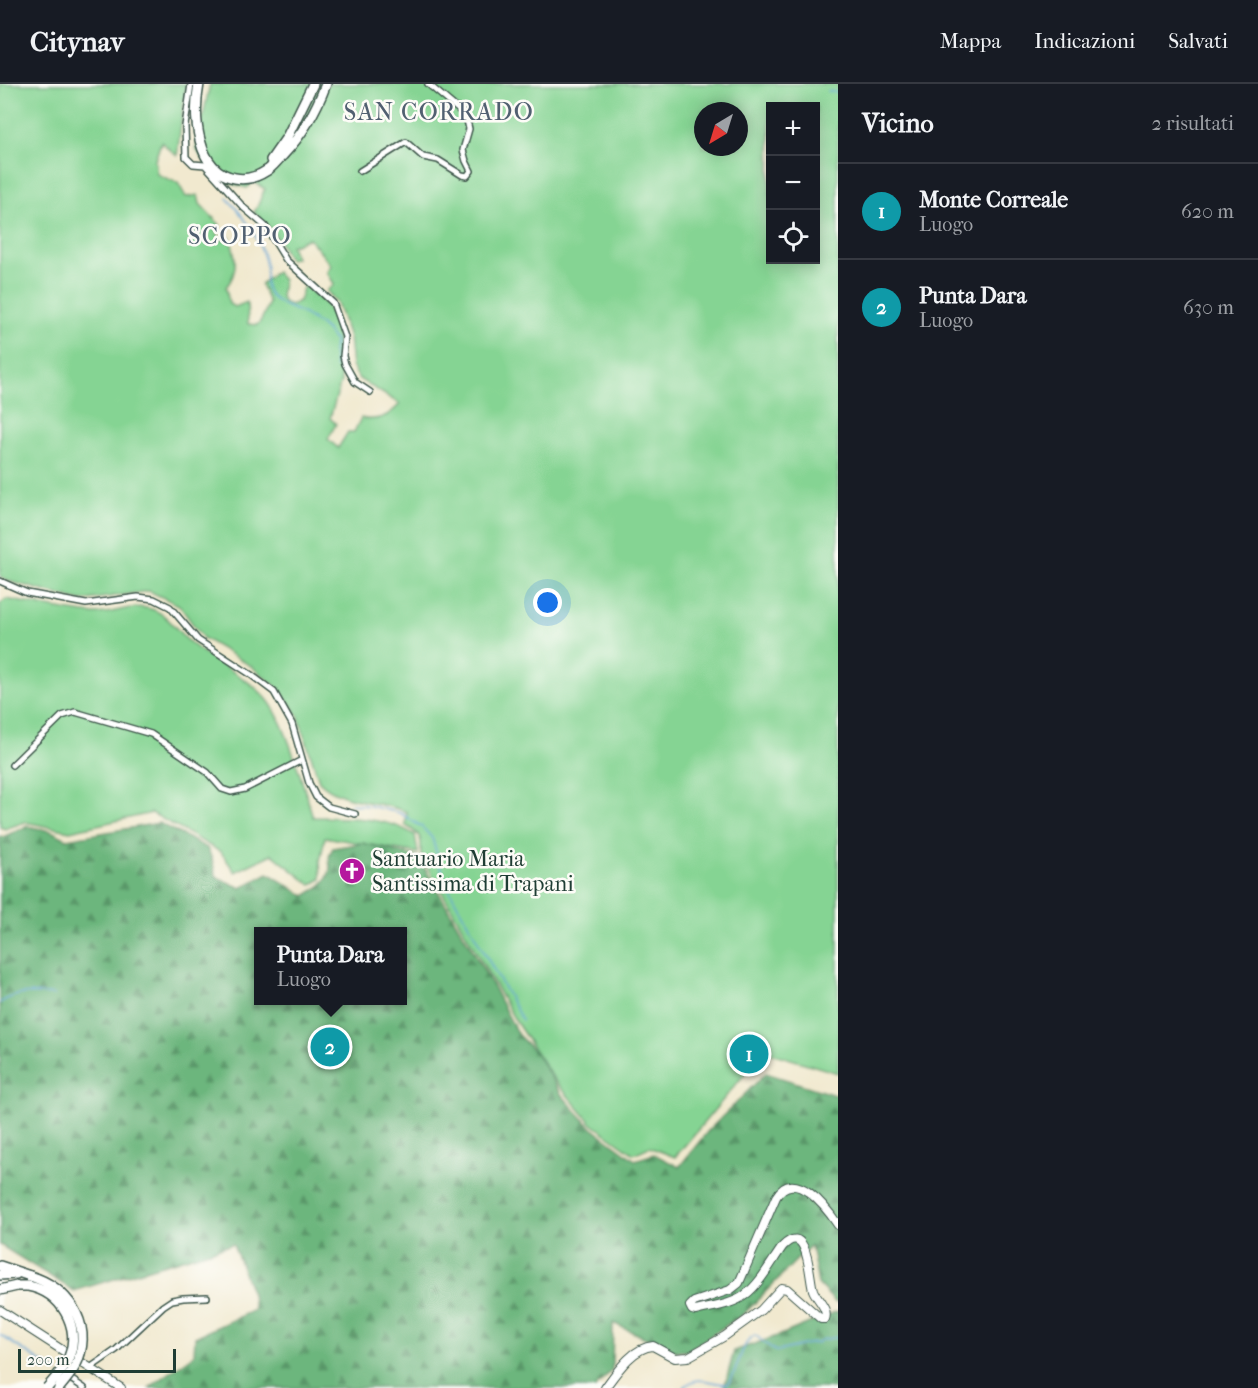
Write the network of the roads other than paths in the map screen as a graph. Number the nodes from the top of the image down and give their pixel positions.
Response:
1 (191, 84) edge
2 (199, 84) edge
3 (204, 84) edge
4 (307, 84) edge
5 (314, 84) edge
6 (320, 84) edge
7 (326, 84) edge
8 (428, 84) edge
9 (294, 121) junction
10 (284, 153) junction
11 (360, 171) dead end
12 (370, 392) dead end
13 (0, 583) edge
14 (301, 760) junction
15 (12, 765) dead end
16 (355, 814) dead end
17 (838, 1225) edge
18 (0, 1266) edge
19 (0, 1275) edge
20 (30, 1276) junction
21 (0, 1290) edge
22 (207, 1297) dead end
23 (0, 1310) edge
24 (74, 1358) junction
25 (93, 1370) junction
26 (62, 1380) edge
27 (47, 1388) edge
28 (69, 1388) edge
29 (84, 1388) edge
30 (121, 1388) edge
31 (605, 1388) edge

1 - 12 street
2 - 10 highway
3 - 9 highway
4 - 9 highway
5 - 9 highway
6 - 10 highway
7 - 10 highway
8 - 11 street
13 - 14 street
14 - 15 street
14 - 16 street
17 - 31 main road
18 - 20 highway
19 - 20 highway
20 - 26 highway, bridge
21 - 27 highway, bridge
22 - 25 street
23 - 24 main road
24 - 25 main road
24 - 26 street
25 - 30 main road
26 - 28 street
26 - 29 street

